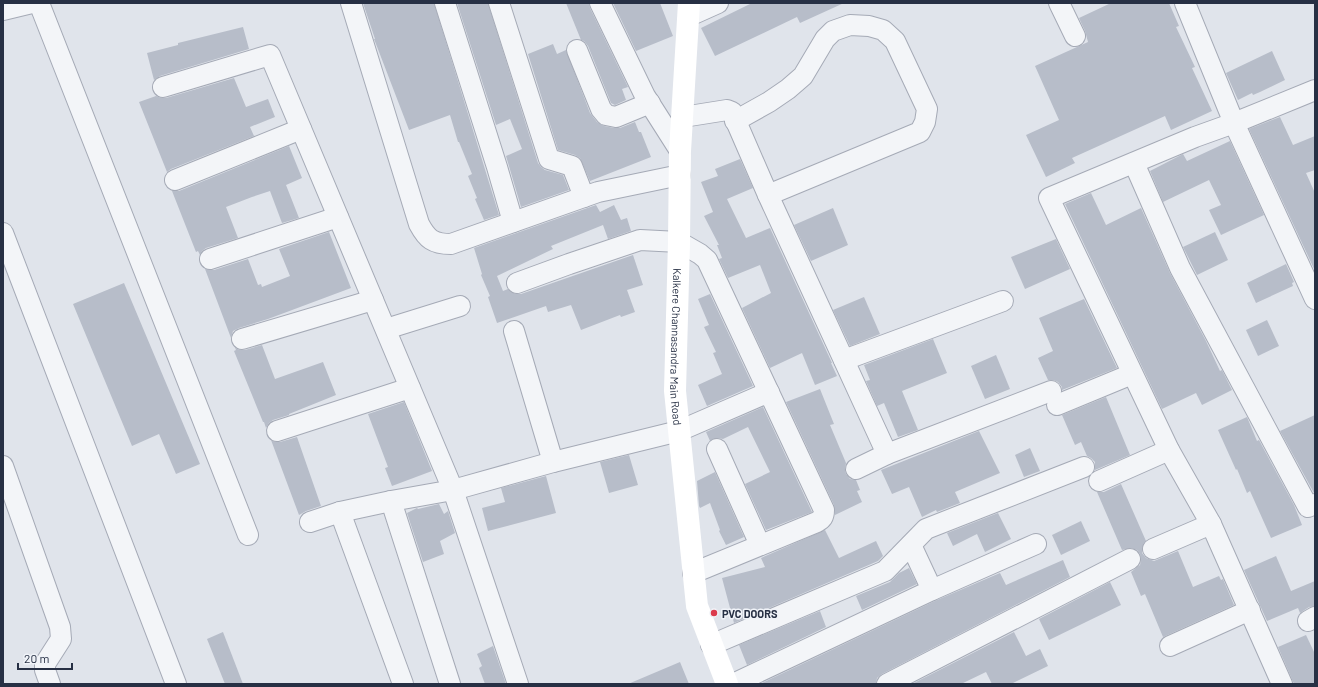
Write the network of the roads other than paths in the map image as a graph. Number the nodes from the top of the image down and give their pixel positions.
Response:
1 (32, 3) edge
2 (39, 3) edge
3 (351, 3) edge
4 (445, 3) edge
5 (499, 3) edge
6 (600, 3) edge
7 (718, 3) edge
8 (1058, 3) edge
9 (1185, 3) edge
10 (3, 10) edge
11 (689, 10) edge
12 (1075, 36) dead end
13 (577, 50) dead end
14 (163, 86) dead end
15 (1315, 90) edge
16 (650, 103) junction
17 (683, 117) junction
18 (736, 120) junction
19 (1234, 123) junction
20 (301, 130) junction
21 (680, 151) junction
22 (1134, 163) junction
23 (680, 175) junction
24 (175, 180) dead end
25 (768, 195) junction
26 (584, 197) junction
27 (338, 217) junction
28 (513, 222) junction
29 (3, 234) edge
30 (679, 242) junction
31 (210, 259) dead end
32 (517, 283) dead end
33 (1315, 299) edge
34 (373, 300) junction
35 (1003, 301) dead end
36 (460, 306) dead end
37 (386, 330) junction
38 (514, 330) dead end
39 (242, 339) dead end
40 (844, 360) junction
41 (1132, 374) junction
42 (410, 388) junction
43 (769, 392) junction
44 (277, 431) dead end
45 (679, 431) junction
46 (717, 449) dead end
47 (1169, 450) junction
48 (887, 454) junction
49 (553, 462) junction
50 (3, 466) edge
51 (1084, 467) dead end
52 (856, 469) dead end
53 (1099, 481) dead end
54 (453, 490) junction
55 (391, 501) junction
56 (1315, 504) edge
57 (340, 512) junction
58 (310, 522) dead end
59 (1211, 524) junction
60 (248, 535) dead end
61 (1036, 544) dead end
62 (760, 545) junction
63 (911, 545) junction
64 (1153, 549) dead end
65 (1130, 559) dead end
66 (693, 573) junction
67 (932, 590) junction
68 (1250, 610) junction
69 (711, 645) junction
70 (1170, 646) dead end
71 (50, 684) edge
72 (176, 684) edge
73 (403, 684) edge
74 (450, 684) edge
75 (518, 684) edge
76 (727, 684) edge
77 (733, 684) edge
78 (887, 684) edge
79 (1282, 684) edge

1 - 10 street
2 - 60 street
3 - 28 street
4 - 28 street
5 - 26 street
6 - 16 street
7 - 11 street
8 - 12 street
9 - 19 street
11 - 17 main road, Kalkere Channasandra Main Road
13 - 16 street
14 - 20 street
15 - 19 street
16 - 21 street
17 - 18 street
17 - 21 main road, Kalkere Channasandra Main Road
18 - 25 street
18 - 25 street
19 - 22 street
19 - 33 street
20 - 24 street
20 - 27 street
21 - 23 main road, Kalkere Channasandra Main Road
22 - 41 street
22 - 56 street
23 - 26 street
23 - 30 main road, Kalkere Channasandra Main Road
25 - 40 street
26 - 28 street
27 - 31 street
27 - 34 street
29 - 72 street
30 - 32 street
30 - 43 street
30 - 45 main road, Kalkere Channasandra Main Road
34 - 37 street
34 - 39 street
35 - 40 street
36 - 37 street
37 - 42 street
38 - 49 street
40 - 48 street
41 - 47 street
41 - 48 street
42 - 44 street
42 - 54 street
43 - 45 street
43 - 62 street
45 - 49 street
45 - 66 main road, Kalkere Channasandra Main Road
46 - 62 street
47 - 53 street
47 - 59 street
48 - 52 street
49 - 54 street
50 - 71 street
51 - 63 street
54 - 55 street
54 - 75 street
55 - 57 street
55 - 74 street
57 - 58 street
57 - 73 street
59 - 64 street
59 - 68 street
61 - 67 street
62 - 66 street
63 - 67 street
63 - 69 street
65 - 78 street
66 - 69 main road, Kalkere Channasandra Main Road
67 - 77 street
68 - 70 street
68 - 79 street
69 - 76 main road, Kalkere Channasandra Main Road

